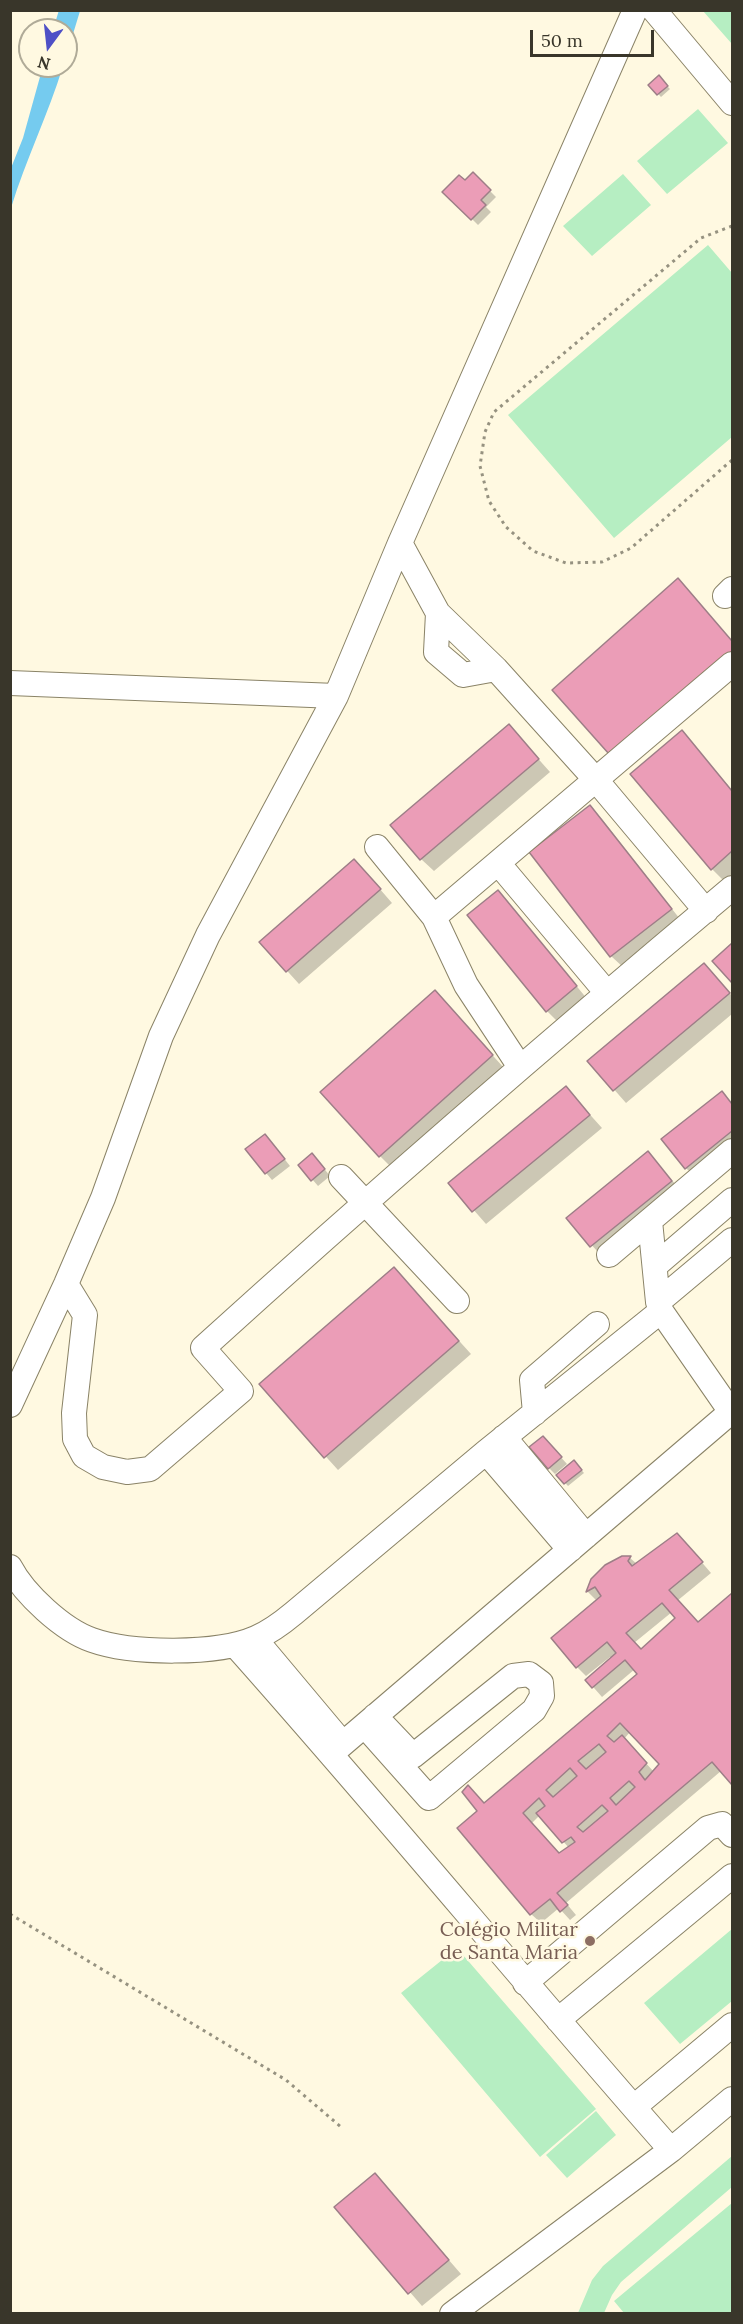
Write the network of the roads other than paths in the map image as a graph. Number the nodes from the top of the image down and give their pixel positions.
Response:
1 (635, 10) edge
2 (654, 10) edge
3 (732, 103) edge
4 (400, 543) junction
5 (732, 664) edge
6 (10, 683) edge
7 (336, 696) junction
8 (596, 780) junction
9 (377, 847) dead end
10 (498, 863) junction
11 (732, 888) edge
12 (706, 911) junction
13 (434, 917) junction
14 (607, 993) junction
15 (520, 1067) junction
16 (732, 1151) edge
17 (341, 1177) dead end
18 (732, 1200) edge
19 (364, 1202) junction
20 (651, 1221) junction
21 (732, 1240) edge
22 (609, 1255) dead end
23 (655, 1266) junction
24 (66, 1284) junction
25 (457, 1301) dead end
26 (659, 1307) junction
27 (597, 1324) dead end
28 (10, 1405) edge
29 (732, 1412) edge
30 (535, 1413) junction
31 (495, 1444) junction
32 (578, 1543) junction
33 (10, 1567) edge
34 (245, 1642) junction
35 (370, 1721) junction
36 (338, 1749) junction
37 (732, 1835) edge
38 (732, 1876) edge
39 (531, 1977) junction
40 (564, 2015) junction
41 (732, 2025) edge
42 (732, 2099) edge
43 (640, 2102) junction
44 (672, 2150) junction
45 (452, 2313) edge

1 - 4 lane
2 - 3 lane
4 - 7 lane
4 - 8 lane
5 - 8 lane
6 - 7 lane
7 - 24 lane
8 - 10 lane
8 - 12 lane
9 - 13 lane
10 - 13 lane
10 - 14 lane
11 - 12 lane
12 - 14 lane
13 - 15 lane
14 - 15 lane
15 - 19 lane
16 - 20 lane
17 - 19 lane
18 - 23 lane
19 - 24 lane
19 - 25 lane
20 - 22 lane
20 - 23 lane
21 - 26 lane
23 - 26 lane
24 - 28 lane
26 - 29 lane
26 - 30 lane
27 - 30 lane
29 - 32 lane
30 - 31 lane
31 - 32 lane
31 - 34 lane
32 - 35 lane
33 - 34 lane
34 - 36 lane
35 - 35 lane
35 - 36 lane
36 - 39 lane
37 - 39 lane
38 - 40 lane
39 - 40 lane
40 - 43 lane
41 - 43 lane
42 - 44 lane
43 - 44 lane
44 - 45 lane

